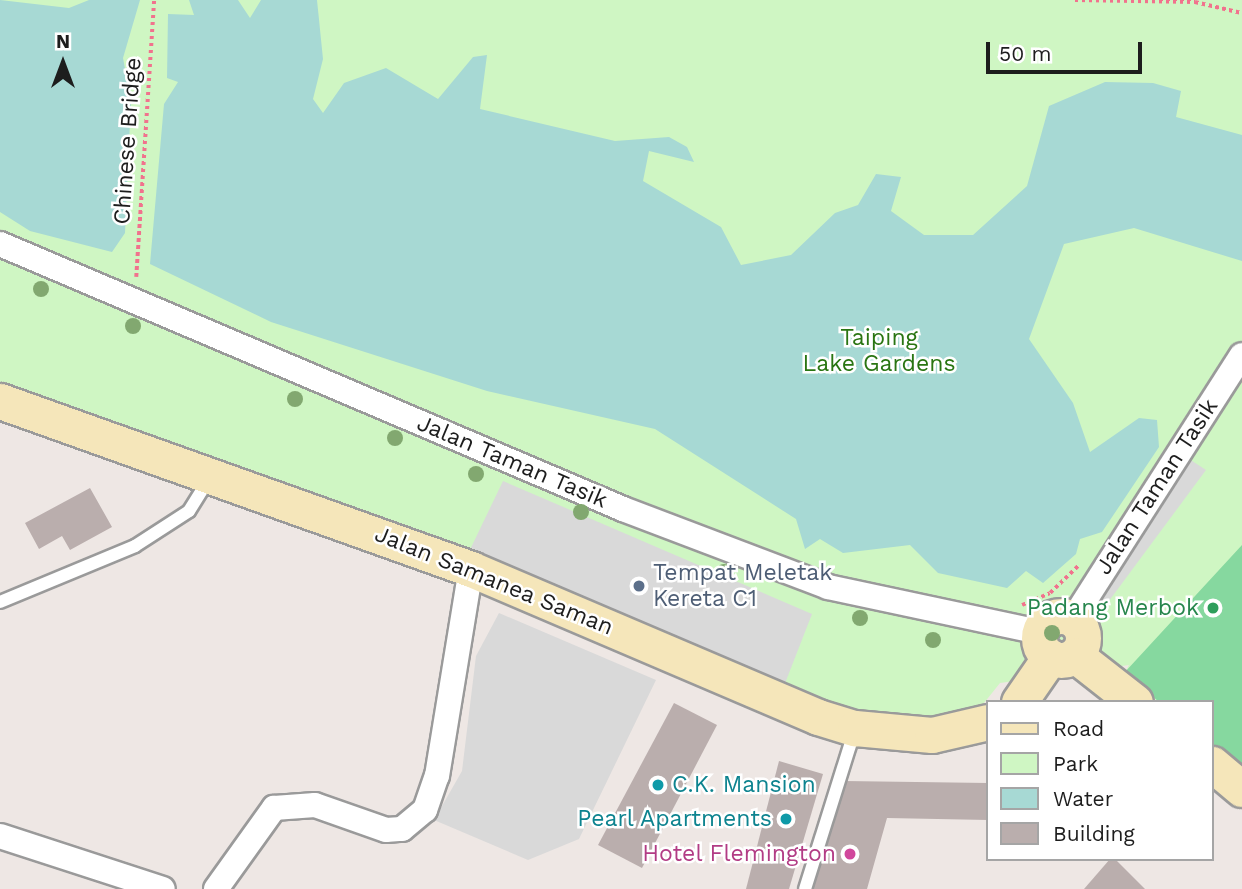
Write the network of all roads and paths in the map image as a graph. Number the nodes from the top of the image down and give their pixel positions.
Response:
1 (155, 0) edge
2 (1075, 0) edge
3 (1242, 13) edge
4 (0, 244) edge
5 (137, 261) dead end
6 (1242, 355) edge
7 (0, 401) edge
8 (212, 475) junction
9 (1082, 561) dead end
10 (471, 569) junction
11 (0, 601) edge
12 (1008, 606) dead end
13 (1073, 619) joint
14 (1055, 648) junction
15 (1020, 700) edge
16 (1132, 700) edge
17 (986, 722) edge
18 (855, 728) junction
19 (1214, 766) edge
20 (1242, 789) edge
21 (0, 836) edge
22 (163, 889) edge
23 (216, 889) edge
24 (805, 889) edge

1 - 5 path, Chinese Bridge
2 - 3 path
4 - 14 street, Jalan Taman Tasik
6 - 13 street, Jalan Taman Tasik
7 - 8 street, Jalan Samanea Saman
8 - 10 street, Jalan Samanea Saman
8 - 11 lane
9 - 12 path
10 - 18 street, Jalan Samanea Saman
10 - 23 street
13 - 14 street
14 - 15 street
14 - 16 street
17 - 18 street, Jalan Samanea Saman
18 - 24 lane
19 - 20 street
21 - 22 street

